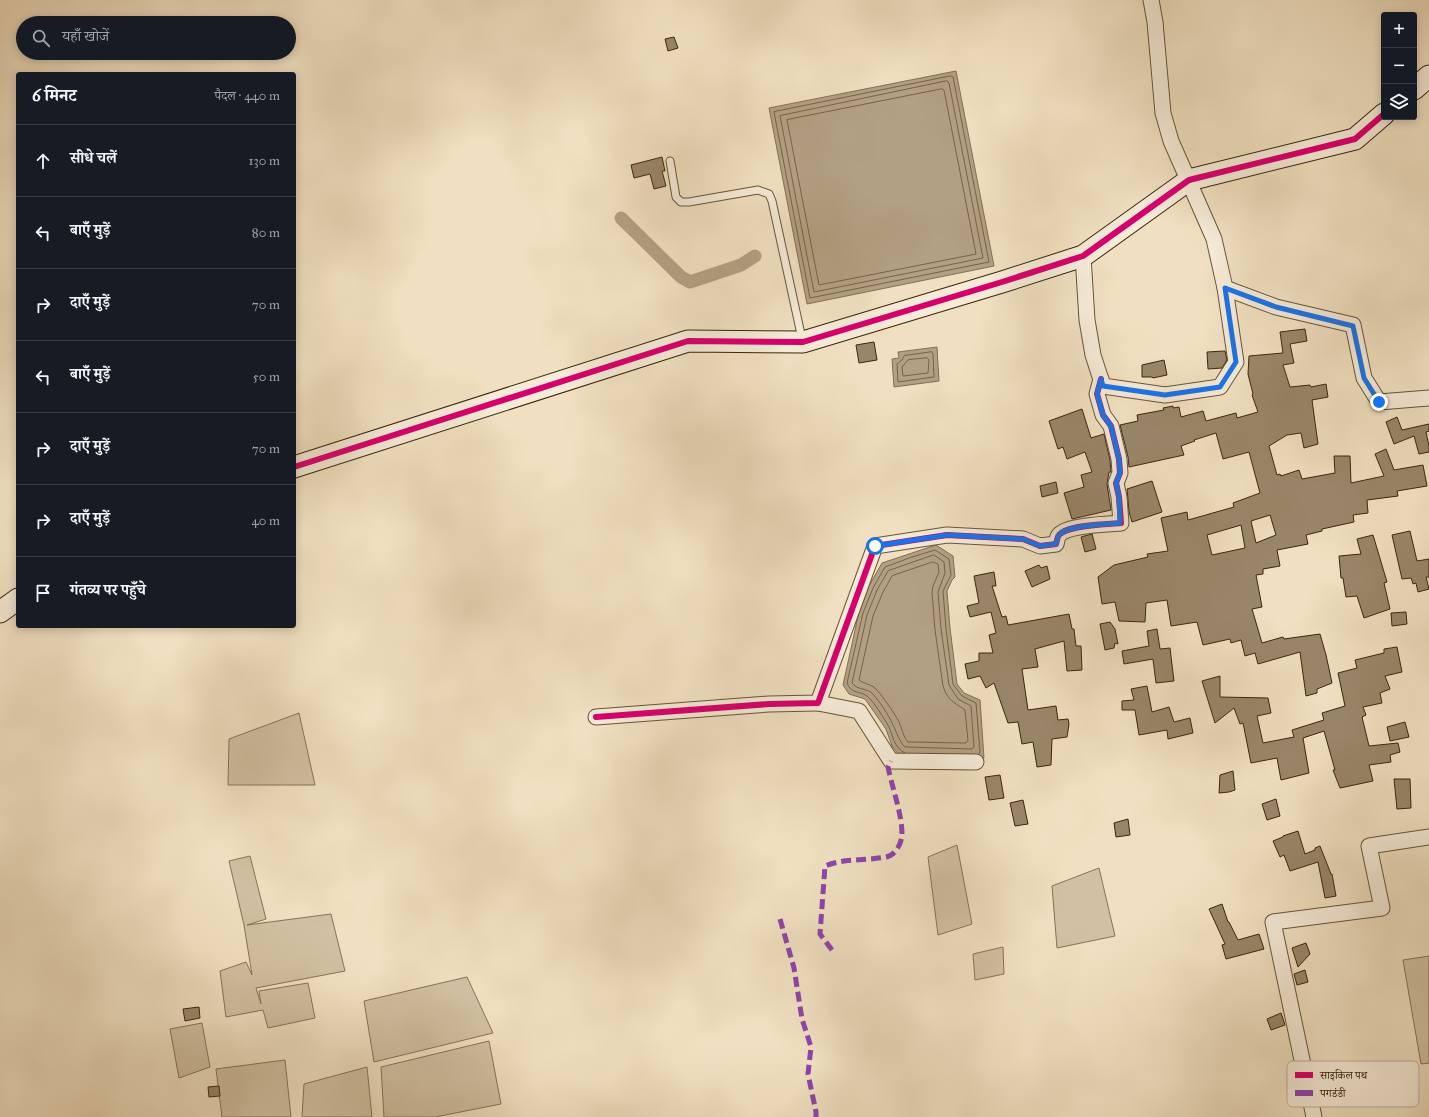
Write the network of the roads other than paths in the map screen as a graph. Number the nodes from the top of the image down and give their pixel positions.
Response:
1 (1151, 0) edge
2 (1429, 76) edge
3 (1417, 86) edge
4 (1381, 117) edge
5 (670, 161) dead end
6 (1189, 180) junction
7 (1083, 256) junction
8 (1225, 288) junction
9 (803, 342) junction
10 (1101, 379) junction
11 (1429, 398) edge
12 (296, 466) edge
13 (16, 600) edge
14 (0, 612) edge
15 (818, 703) junction
16 (596, 717) dead end
17 (976, 762) dead end
18 (1429, 837) edge
19 (1302, 1061) edge
20 (1312, 1107) edge
21 (1314, 1117) edge

1 - 6 street
2 - 3 street
4 - 6 street
5 - 9 lane
6 - 7 street
6 - 8 street
7 - 9 street
7 - 10 street
8 - 10 street
8 - 11 street
9 - 12 street
10 - 15 street
13 - 14 street
15 - 16 street
15 - 17 street
18 - 19 street
20 - 21 street

